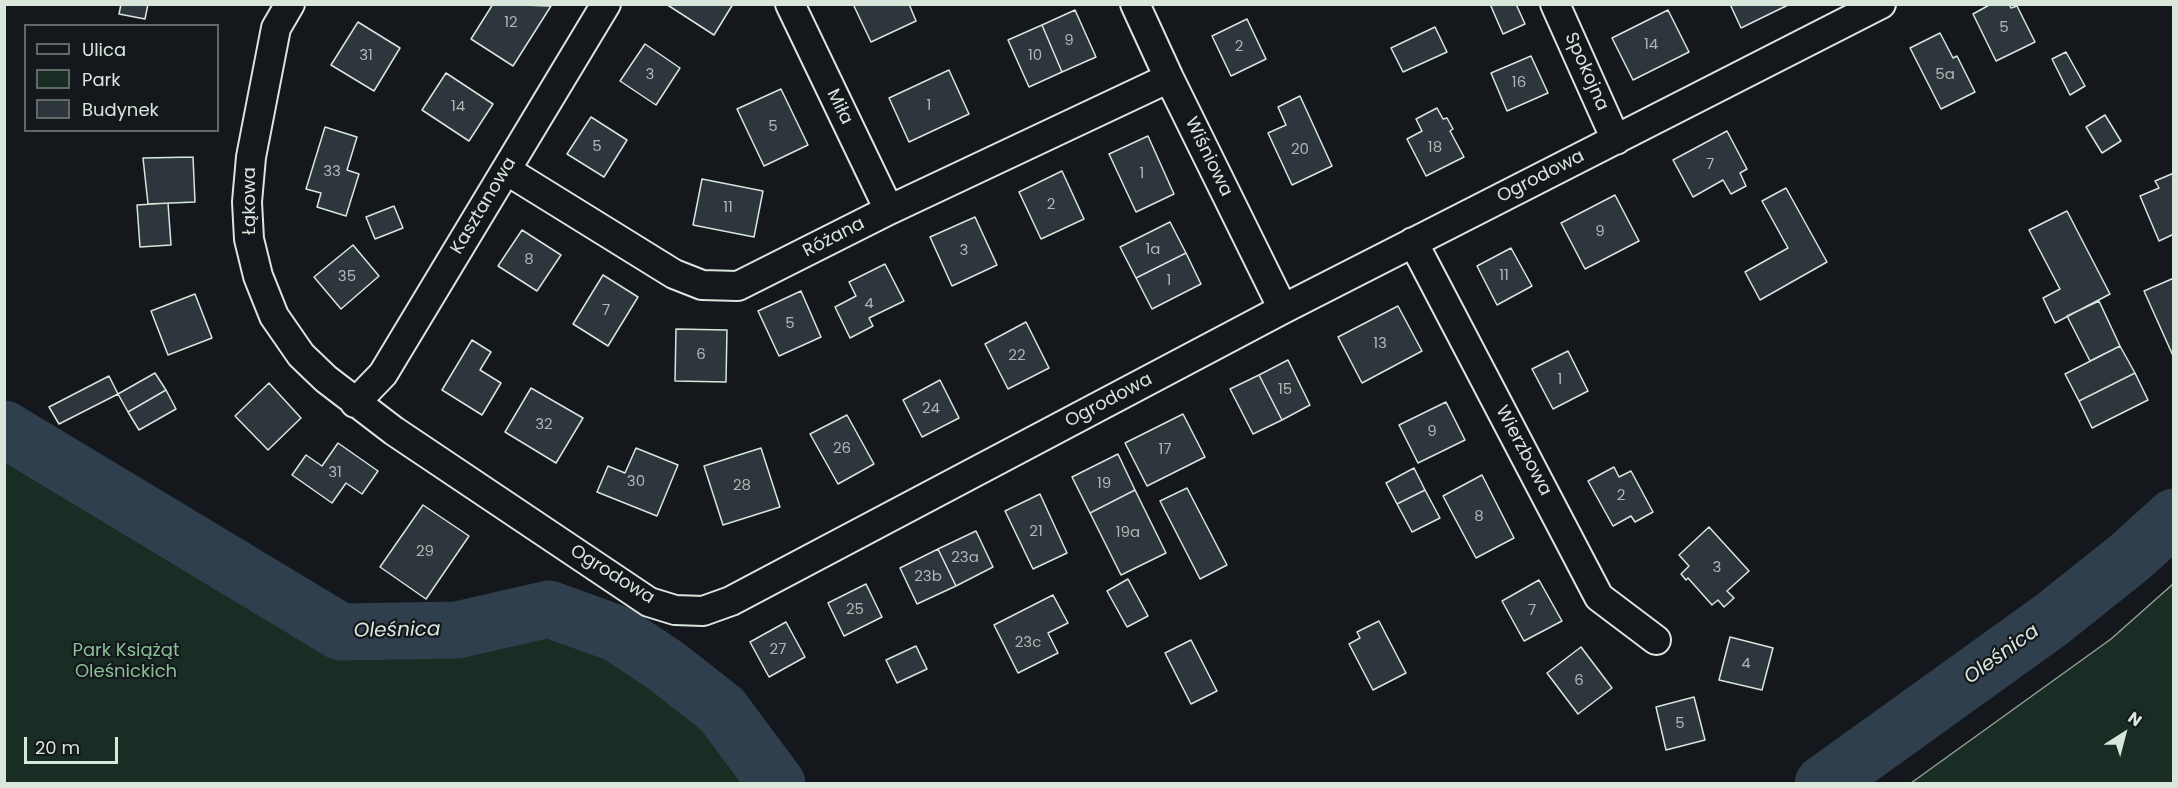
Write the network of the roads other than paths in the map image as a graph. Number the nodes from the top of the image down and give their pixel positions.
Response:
1 (606, 4) edge
2 (790, 4) edge
3 (1135, 4) edge
4 (1555, 4) edge
5 (1881, 4) edge
6 (282, 12) edge
7 (1169, 78) junction
8 (1616, 140) junction
9 (506, 170) junction
10 (889, 210) junction
11 (1413, 242) junction
12 (1283, 309) junction
13 (355, 403) junction
14 (1656, 640) dead end

1 - 9 street, Kasztanowa
2 - 10 street, Miła
3 - 7 street, Wiśniowa
4 - 8 street, Spokojna
5 - 8 street, Ogrodowa
6 - 13 street, Łąkowa
7 - 10 street, Różana
7 - 12 street, Wiśniowa
8 - 11 street, Ogrodowa
9 - 10 street, Różana
9 - 13 street, Kasztanowa
11 - 12 street, Ogrodowa
11 - 14 street, Wierzbowa
12 - 13 street, Ogrodowa

